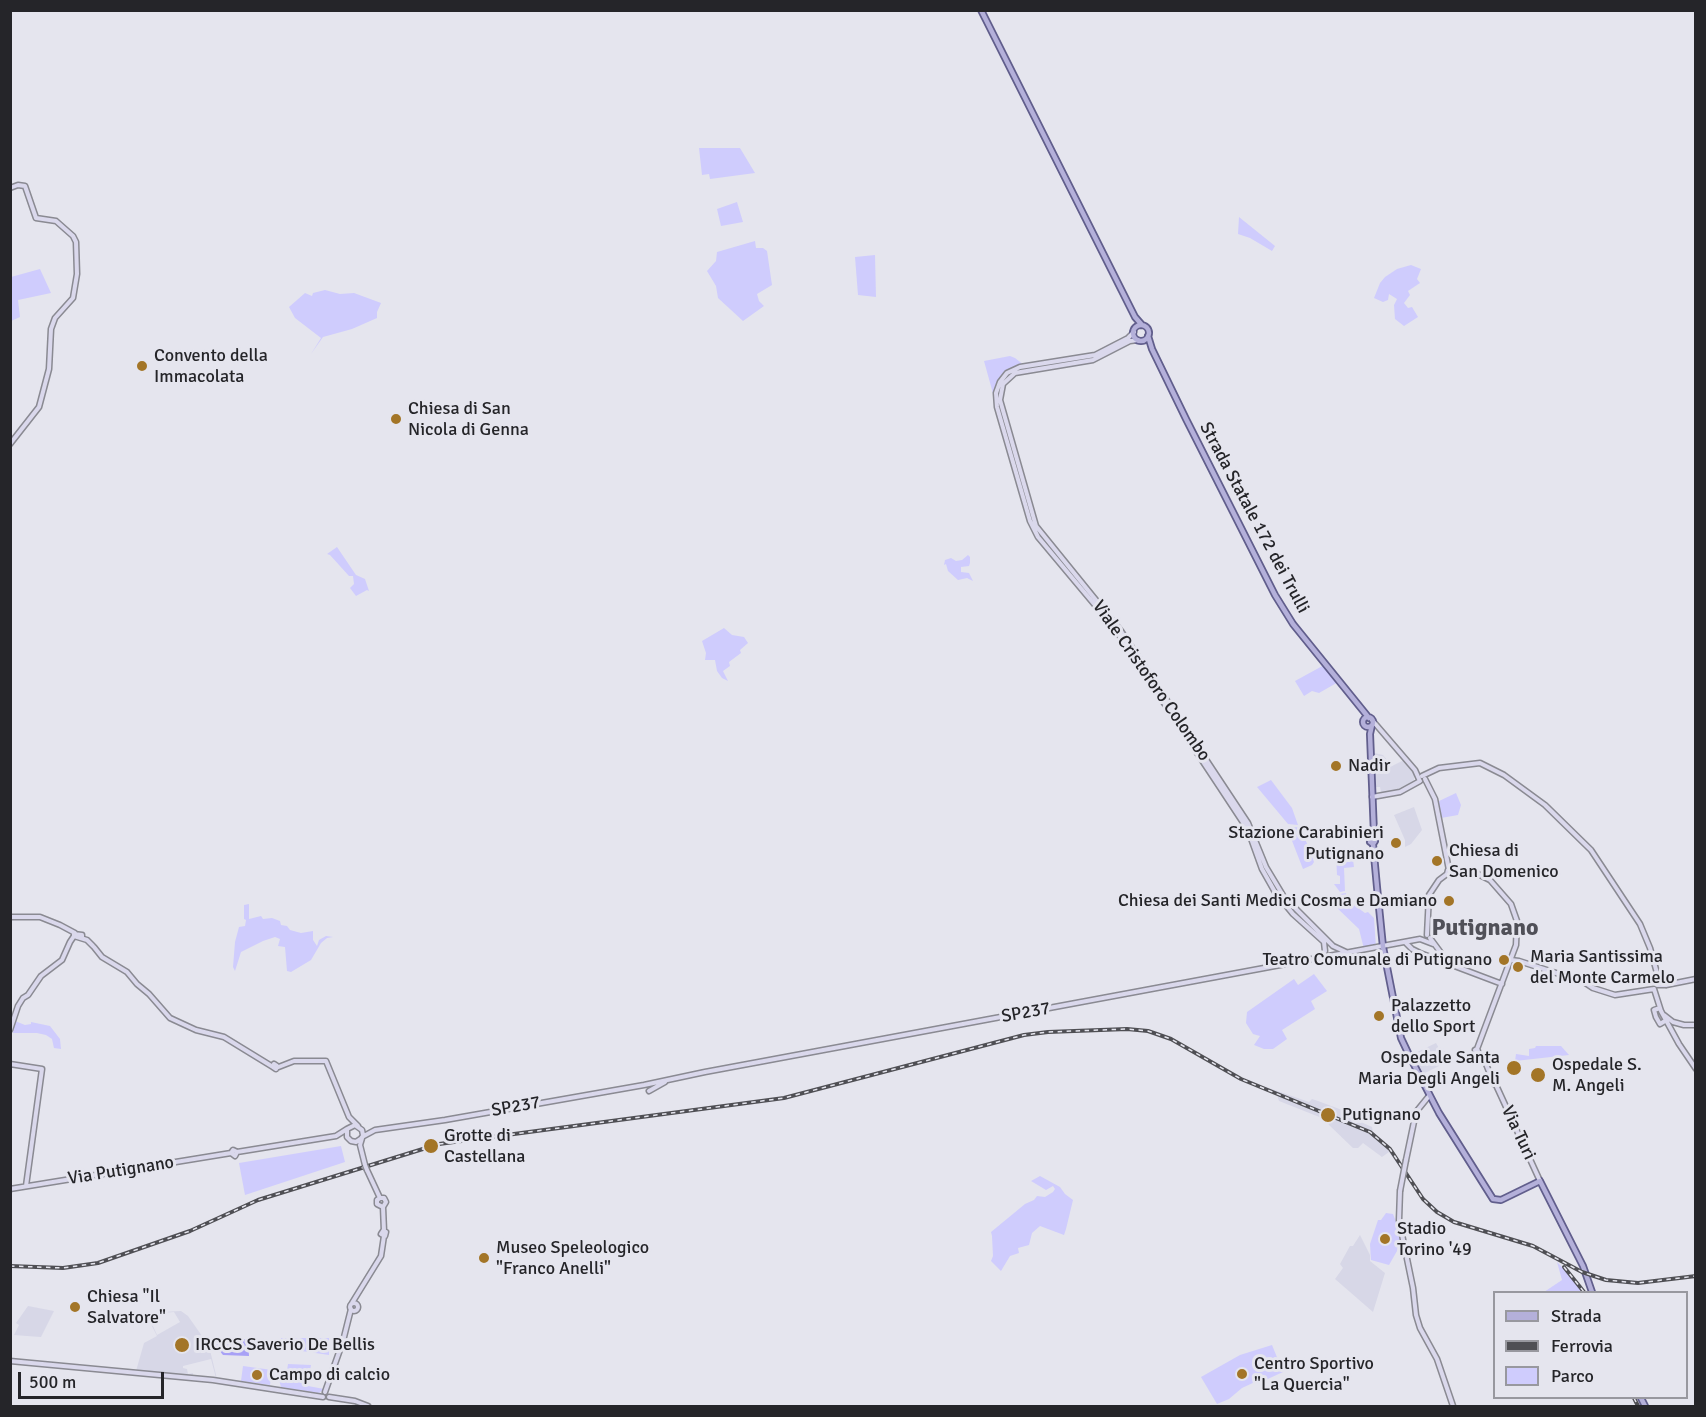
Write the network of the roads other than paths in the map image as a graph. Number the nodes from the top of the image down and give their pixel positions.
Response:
1 (981, 10) edge
2 (10, 188) edge
3 (1135, 317) junction
4 (1142, 325) junction
5 (1134, 330) junction
6 (1148, 336) junction
7 (1139, 340) junction
8 (1152, 349) junction
9 (10, 444) edge
10 (1037, 532) junction
11 (1369, 724) junction
12 (1422, 779) junction
13 (1372, 797) junction
14 (1449, 872) junction
15 (10, 917) edge
16 (74, 935) junction
17 (1426, 938) junction
18 (1325, 941) junction
19 (1406, 943) junction
20 (1383, 947) junction
21 (1325, 951) junction
22 (1349, 953) junction
23 (1326, 957) junction
24 (1512, 958) junction
25 (1319, 959) junction
26 (1448, 962) junction
27 (1695, 979) edge
28 (1502, 984) junction
29 (1657, 984) junction
30 (1660, 1008) junction
31 (1662, 1013) junction
32 (1666, 1020) junction
33 (1695, 1024) edge
34 (1684, 1025) junction
35 (11, 1026) edge
36 (1676, 1039) junction
37 (10, 1064) edge
38 (1695, 1069) edge
39 (650, 1084) junction
40 (657, 1084) junction
41 (1429, 1096) junction
42 (349, 1117) junction
43 (359, 1126) junction
44 (348, 1129) junction
45 (375, 1130) junction
46 (336, 1136) junction
47 (362, 1137) junction
48 (350, 1140) junction
49 (361, 1152) junction
50 (1540, 1181) junction
51 (26, 1186) junction
52 (13, 1188) edge
53 (1591, 1291) edge
54 (10, 1360) edge
55 (326, 1394) junction
56 (368, 1407) edge
57 (1453, 1407) edge

1 - 3 main road
2 - 9 main road
3 - 4 main road
3 - 5 main road
4 - 5 main road
4 - 6 main road, Strada Statale 172 dei Trulli
5 - 7 main road
5 - 10 main road, Viale Cristoforo Colombo
6 - 7 main road
6 - 8 main road, Strada Statale 172 dei Trulli
7 - 8 main road, Strada Statale 172 dei Trulli
7 - 10 main road, Viale Cristoforo Colombo
8 - 11 main road, Strada Statale 172 dei Trulli
10 - 18 main road, Viale Cristoforo Colombo
11 - 12 main road
11 - 13 main road
12 - 13 main road
12 - 14 main road
12 - 29 main road
13 - 20 main road
14 - 17 main road
14 - 24 main road
15 - 16 main road
16 - 35 main road
16 - 42 main road
17 - 19 main road, SP237
17 - 26 main road
18 - 21 main road
18 - 22 main road, Viale Cristoforo Colombo
19 - 20 main road, SP237
19 - 26 main road
20 - 22 main road, SP237 / SP237
20 - 41 main road
21 - 23 main road
21 - 25 main road
22 - 23 main road, SP237 / SP237
23 - 25 main road, SP237 / SP237
24 - 28 main road
24 - 29 main road
25 - 40 main road, SP237 / SP237
26 - 28 main road
27 - 29 main road
28 - 50 main road, Via Turi
29 - 30 main road
30 - 31 main road
30 - 32 main road
31 - 32 main road
31 - 34 main road
32 - 36 main road
33 - 34 main road
34 - 36 main road
36 - 38 main road
37 - 51 main road
39 - 40 main road, SP237 / SP237
39 - 40 main road
39 - 45 main road, SP237 / SP237
41 - 50 main road
41 - 57 main road, bridge
42 - 43 main road
42 - 44 main road
43 - 44 main road, Via Putignano / SP237
43 - 45 main road, Via Putignano / SP237
43 - 47 main road
44 - 46 main road, Via Putignano / SP237
44 - 48 main road
45 - 47 main road, SP237
46 - 48 main road, Via Putignano / SP237
46 - 51 main road, Via Putignano / SP237
47 - 48 main road, SP237
47 - 49 main road
48 - 49 main road
49 - 55 main road
50 - 53 main road
51 - 52 main road, Via Putignano / SP237
54 - 55 main road
55 - 56 main road

